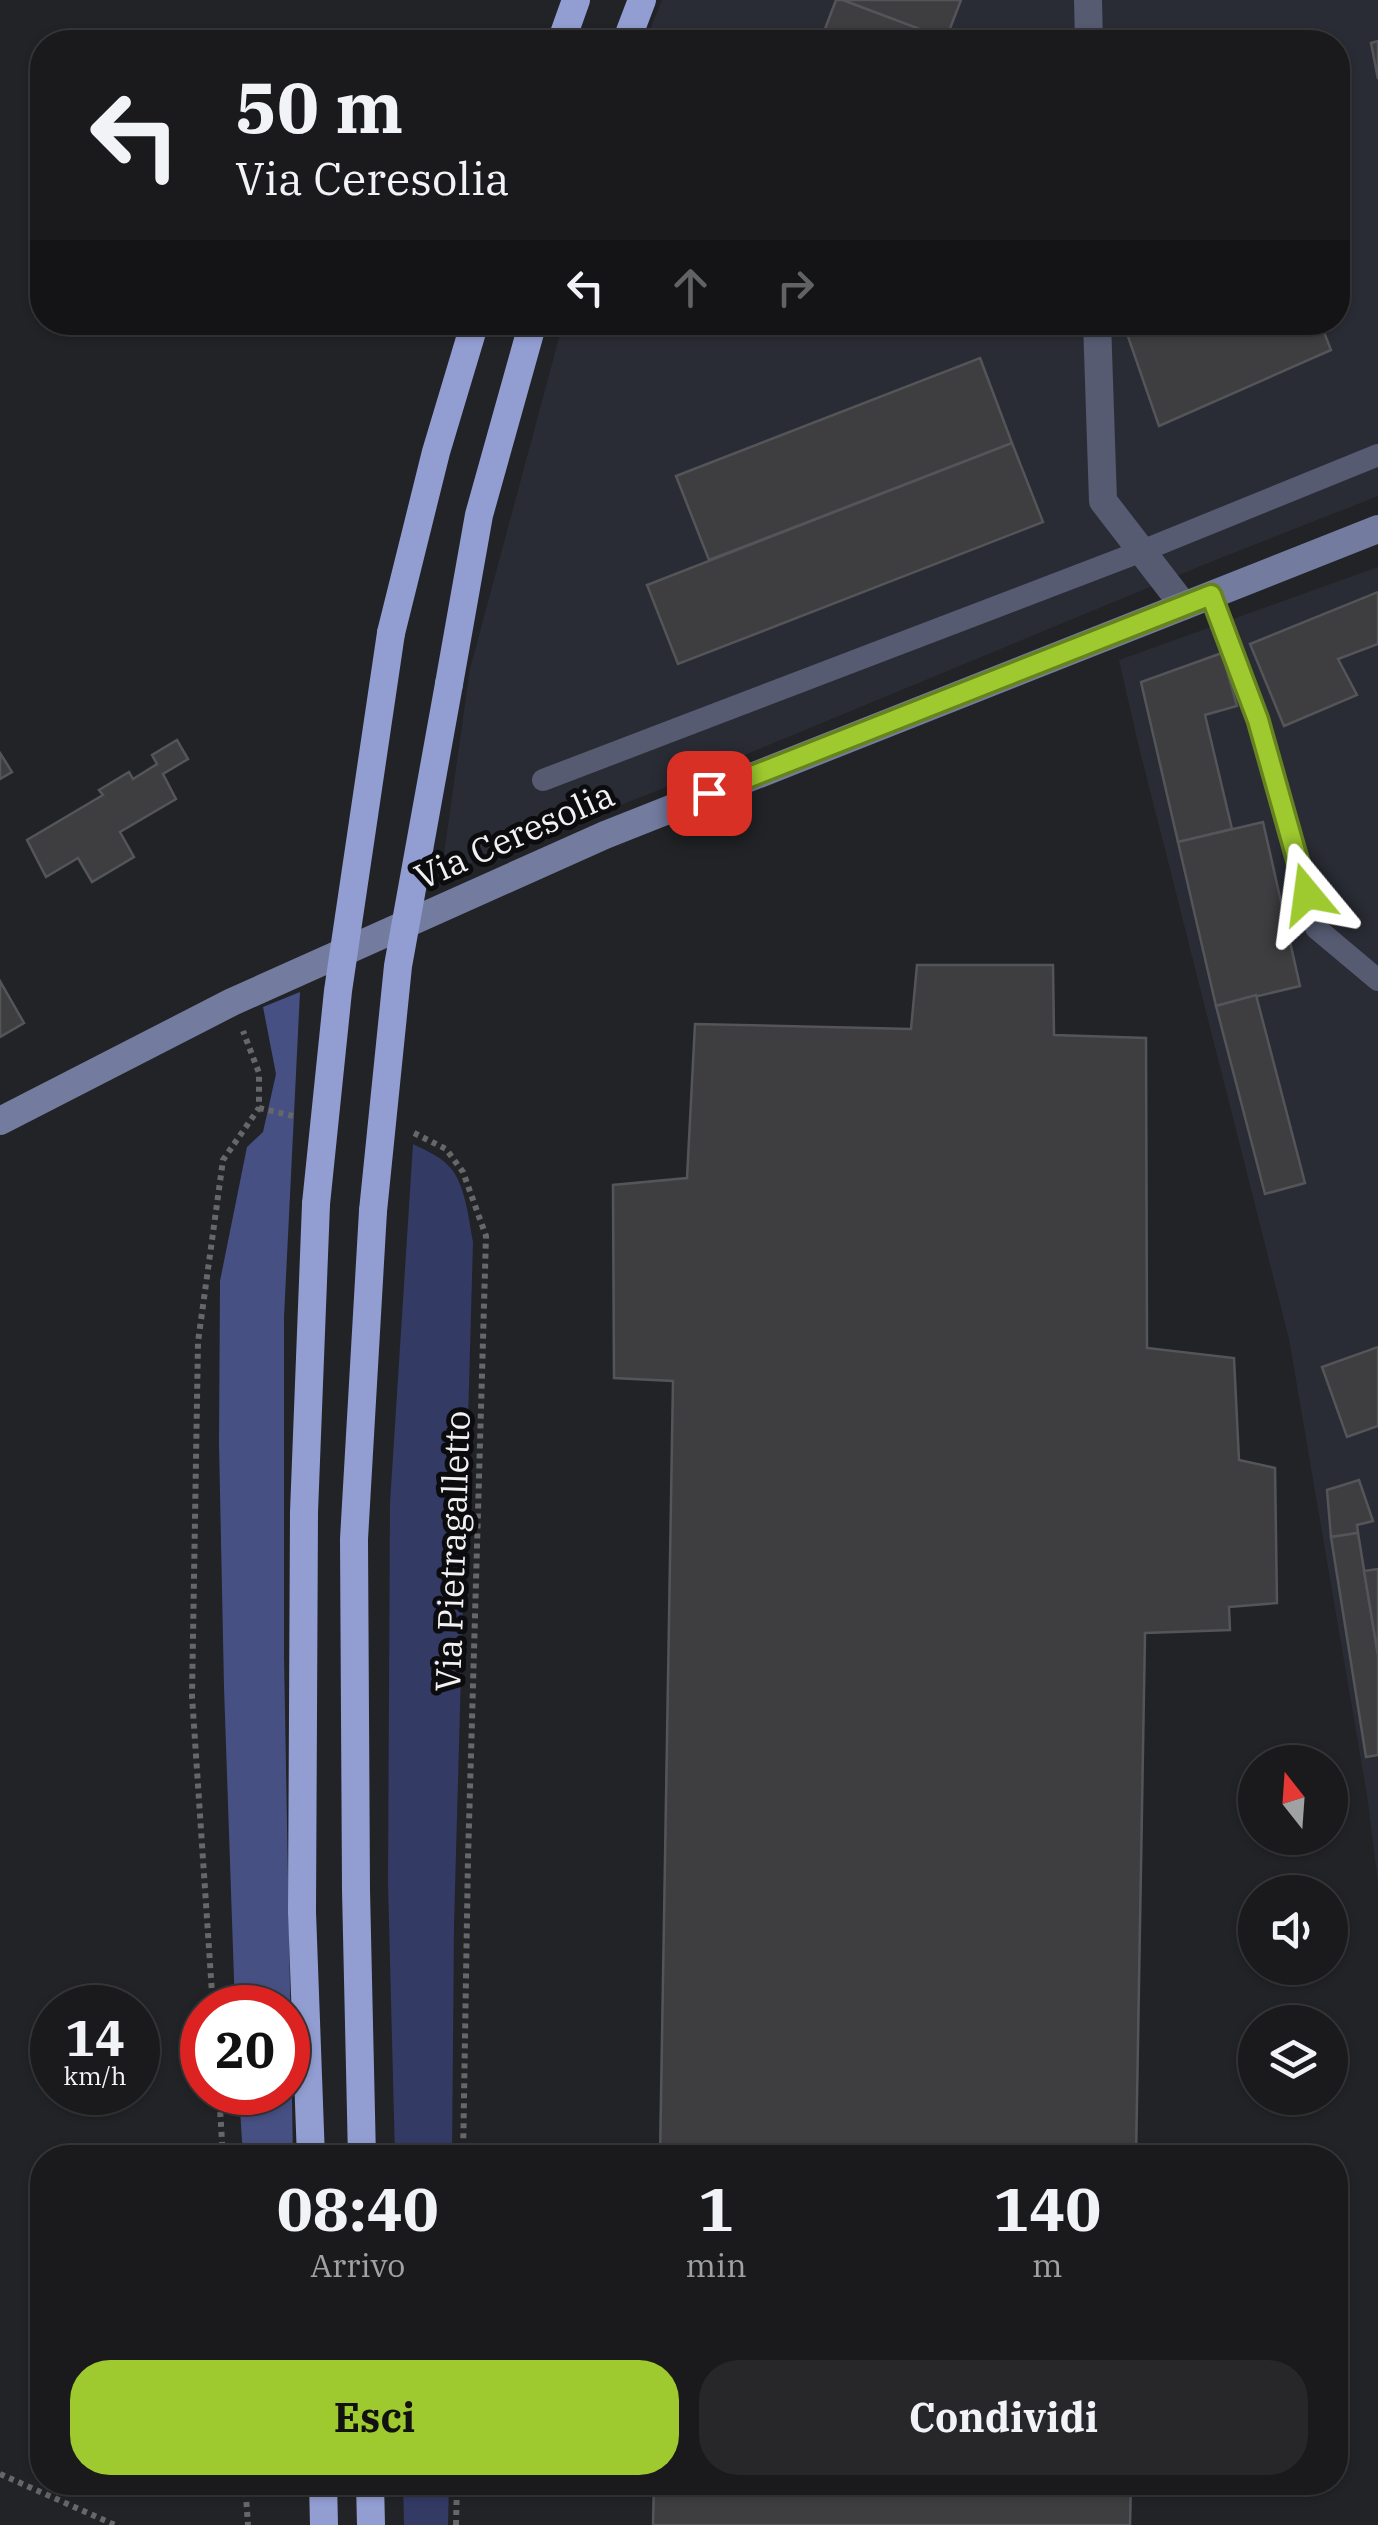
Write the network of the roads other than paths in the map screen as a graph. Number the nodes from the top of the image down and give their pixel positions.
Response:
1 (576, 0) edge
2 (642, 0) edge
3 (1088, 0) edge
4 (565, 30) edge
5 (631, 30) edge
6 (1089, 30) edge
7 (471, 335) edge
8 (529, 335) edge
9 (1097, 335) edge
10 (1378, 455) edge
11 (1378, 529) edge
12 (1142, 551) junction
13 (1211, 595) junction
14 (1184, 606) junction
15 (543, 780) dead end
16 (1378, 980) edge
17 (0, 1121) edge
18 (311, 2145) edge
19 (362, 2145) edge
20 (323, 2495) edge
21 (370, 2495) edge
22 (324, 2525) edge
23 (371, 2525) edge

1 - 4 highway
2 - 5 highway
3 - 6 street
7 - 18 highway, bridge
8 - 19 highway, bridge
9 - 12 street
10 - 12 lane
11 - 13 main road, Via Ceresolia
12 - 14 street
12 - 15 lane
13 - 14 main road, Via Ceresolia
13 - 16 lane
14 - 17 main road, Via Ceresolia
20 - 22 highway
21 - 23 highway

